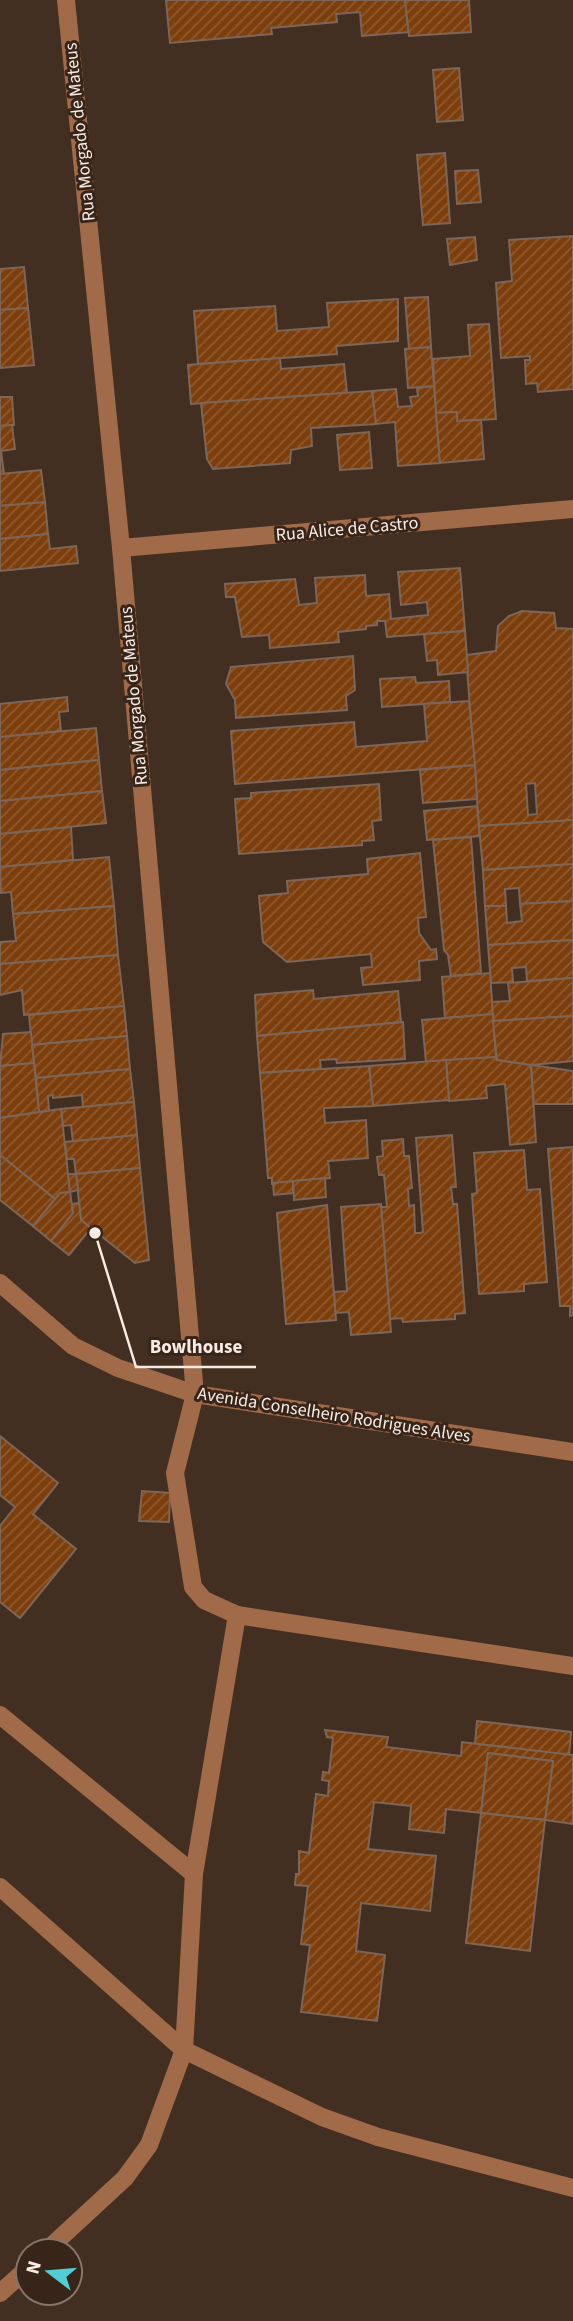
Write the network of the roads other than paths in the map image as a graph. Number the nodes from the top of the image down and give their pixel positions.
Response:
1 (66, 0) edge
2 (573, 509) edge
3 (121, 548) junction
4 (0, 1283) edge
5 (195, 1394) junction
6 (573, 1452) edge
7 (237, 1615) junction
8 (573, 1666) edge
9 (0, 1715) edge
10 (194, 1874) junction
11 (0, 1887) edge
12 (184, 2050) junction
13 (573, 2188) edge
14 (61, 2237) edge
15 (14, 2280) edge
16 (0, 2293) edge

1 - 3 street, Rua Morgado de Mateus
2 - 3 street, Rua Alice de Castro
3 - 5 street, Rua Morgado de Mateus
4 - 5 street, Avenida Conselheiro Rodrigues Alves
5 - 6 street, Avenida Conselheiro Rodrigues Alves
5 - 7 street, Rua Morgado de Mateus
7 - 8 street, Rua Morgado de Mateus
7 - 10 street
9 - 10 street
10 - 12 street
11 - 12 street
12 - 13 street
12 - 14 street
15 - 16 street

